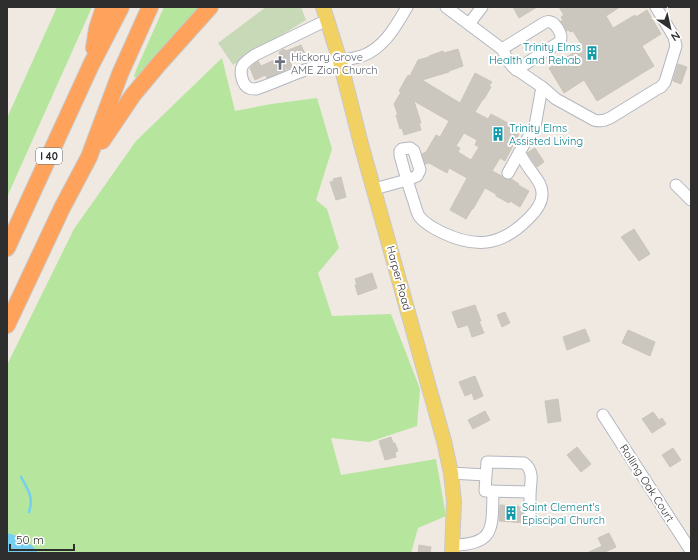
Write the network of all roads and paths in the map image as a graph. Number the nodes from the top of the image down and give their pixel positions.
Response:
1 (104, 7) edge
2 (121, 7) edge
3 (150, 7) edge
4 (210, 7) edge
5 (407, 7) edge
6 (446, 7) edge
7 (482, 7) edge
8 (656, 7) edge
9 (326, 13) edge
10 (468, 24) junction
11 (502, 49) junction
12 (340, 61) junction
13 (91, 65) junction
14 (516, 70) junction
15 (542, 87) junction
16 (520, 153) junction
17 (89, 157) junction
18 (508, 173) dead end
19 (676, 185) dead end
20 (374, 189) junction
21 (691, 200) edge
22 (7, 248) edge
23 (7, 325) edge
24 (603, 415) dead end
25 (451, 473) junction
26 (486, 475) junction
27 (493, 491) junction
28 (530, 492) junction
29 (530, 515) dead end
30 (452, 549) edge
31 (691, 551) edge

1 - 13 highway
2 - 13 highway, I 40
3 - 17 highway
4 - 17 highway
5 - 12 street
6 - 10 street
7 - 10 street
8 - 15 street
9 - 12 main road, Harper Road
9 - 12 street
10 - 11 street
11 - 14 street
11 - 14 street
12 - 20 main road, Harper Road
13 - 22 highway, I 40
14 - 15 street
15 - 16 street
16 - 18 street
16 - 20 street
17 - 23 highway
19 - 21 street
20 - 25 main road, Harper Road
24 - 31 street, Rolling Oak Court
25 - 26 street
25 - 30 main road, Harper Road
26 - 27 street
26 - 28 street
27 - 28 street
27 - 30 street
28 - 29 street

